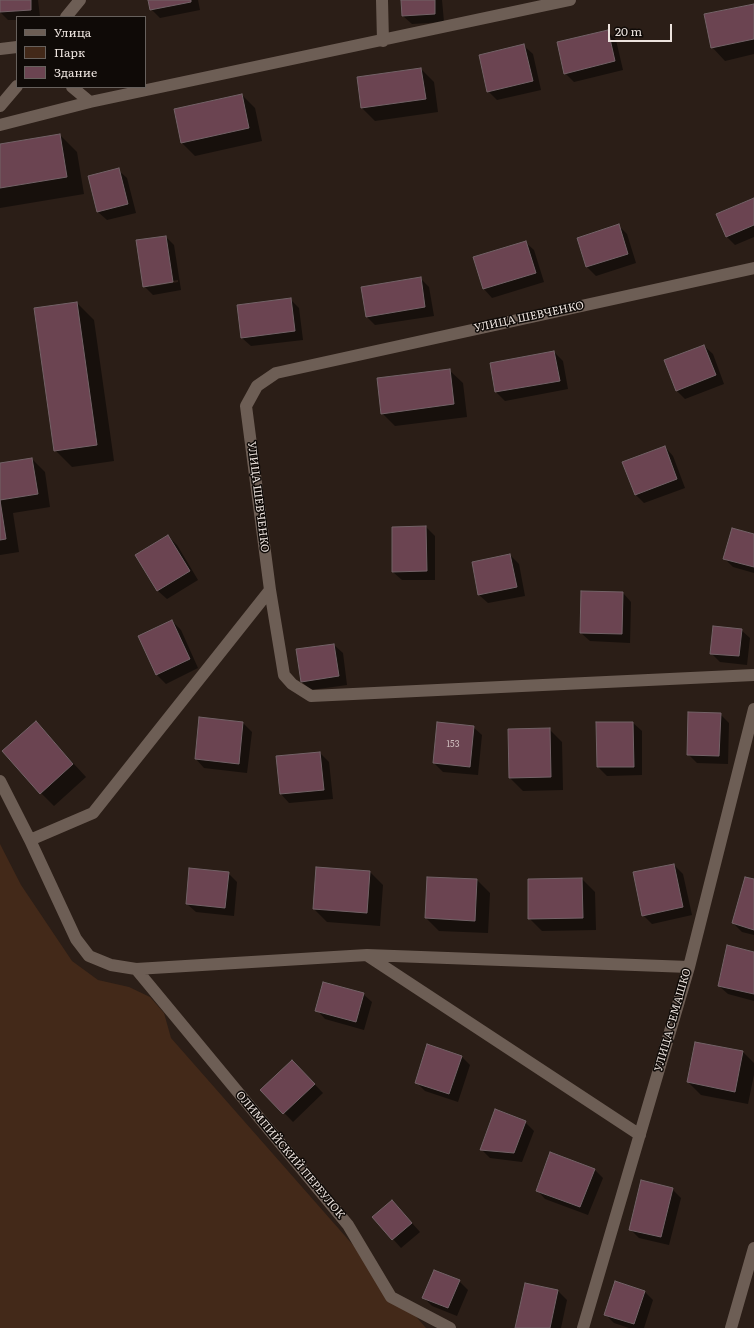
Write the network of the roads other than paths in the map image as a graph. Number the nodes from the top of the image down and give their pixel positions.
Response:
1 (80, 0) edge
2 (382, 0) edge
3 (570, 0) edge
4 (67, 16) edge
5 (383, 41) junction
6 (16, 47) edge
7 (0, 49) edge
8 (16, 87) edge
9 (73, 88) edge
10 (90, 102) junction
11 (0, 106) edge
12 (0, 125) edge
13 (754, 268) edge
14 (270, 590) junction
15 (754, 675) edge
16 (754, 708) edge
17 (0, 781) edge
18 (30, 840) junction
19 (367, 955) junction
20 (688, 967) junction
21 (136, 969) junction
22 (640, 1134) junction
23 (754, 1248) edge
24 (450, 1328) edge
25 (583, 1328) edge
26 (731, 1328) edge

1 - 4 street
2 - 5 street
3 - 5 street
5 - 10 street
6 - 7 street
8 - 11 street
9 - 10 street
10 - 12 street
13 - 14 street, УЛИЦА ШЕВЧЕНКО
14 - 15 street, УЛИЦА ШЕВЧЕНКО
14 - 18 street
16 - 20 street, УЛИЦА СЕМАШКО
17 - 18 street
18 - 21 street
19 - 20 street
19 - 21 street
19 - 22 street
20 - 22 street, УЛИЦА СЕМАШКО
21 - 24 street, ОЛИМПИЙСКИЙ ПЕРЕУЛОК
22 - 25 street, УЛИЦА СЕМАШКО
23 - 26 street

